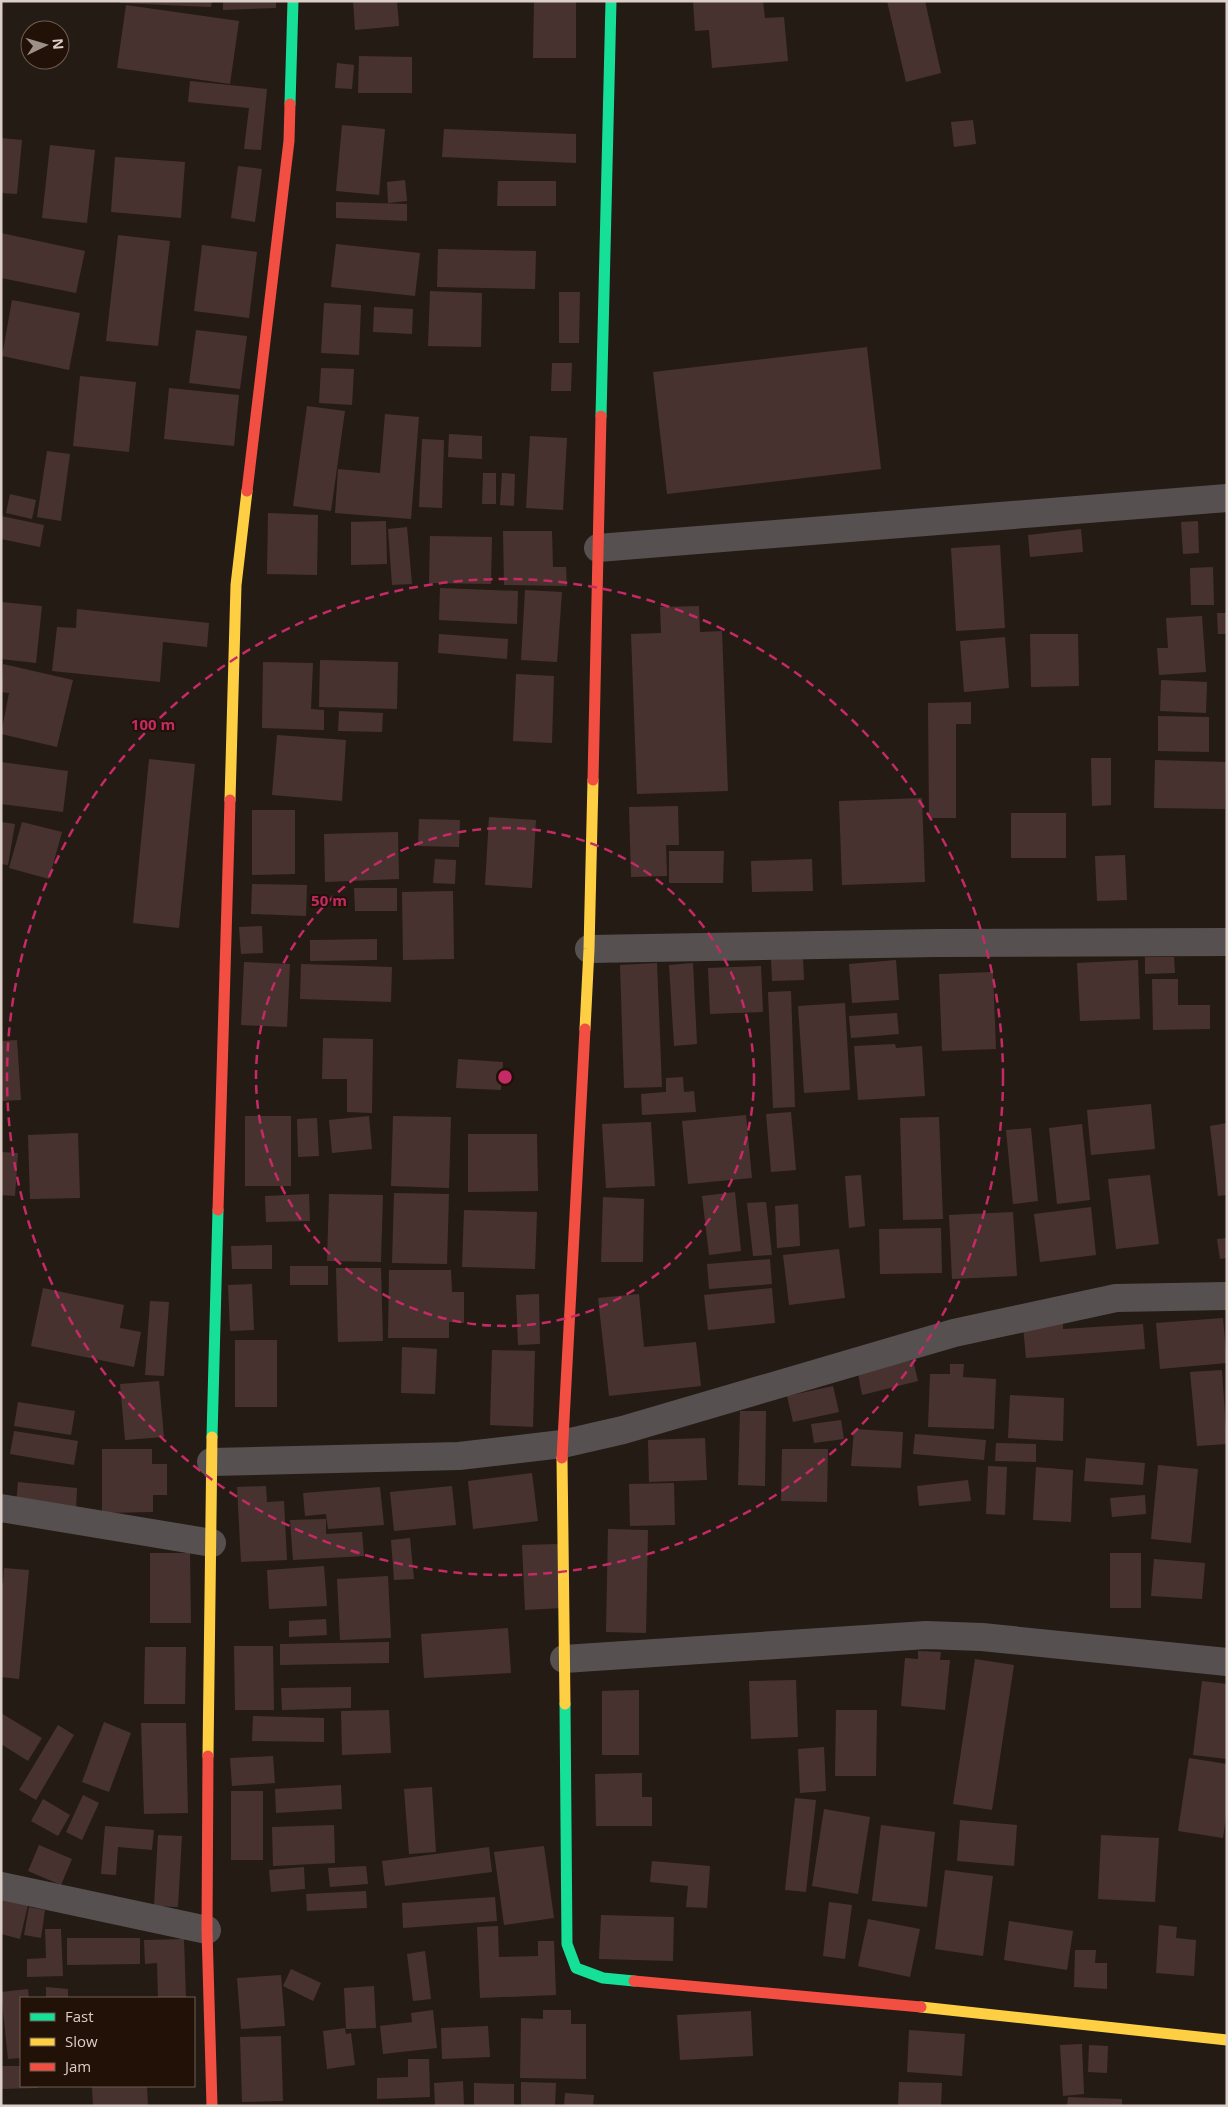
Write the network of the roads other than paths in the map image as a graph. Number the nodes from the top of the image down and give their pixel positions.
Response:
1 (293, 1) edge
2 (612, 1) edge
3 (1227, 498) edge
4 (598, 548) junction
5 (1227, 942) edge
6 (588, 949) junction
7 (1227, 1296) edge
8 (562, 1444) junction
9 (211, 1462) junction
10 (1, 1508) edge
11 (212, 1543) junction
12 (564, 1659) junction
13 (1227, 1662) edge
14 (1, 1886) edge
15 (207, 1930) junction
16 (1227, 2040) edge
17 (212, 2106) edge

1 - 9 street
2 - 4 street
3 - 4 street
4 - 6 street
5 - 6 street
6 - 8 street
7 - 8 street
8 - 9 street
8 - 12 street
9 - 11 street
10 - 11 street
11 - 15 street
12 - 13 street
12 - 16 street
14 - 15 street
15 - 17 street

